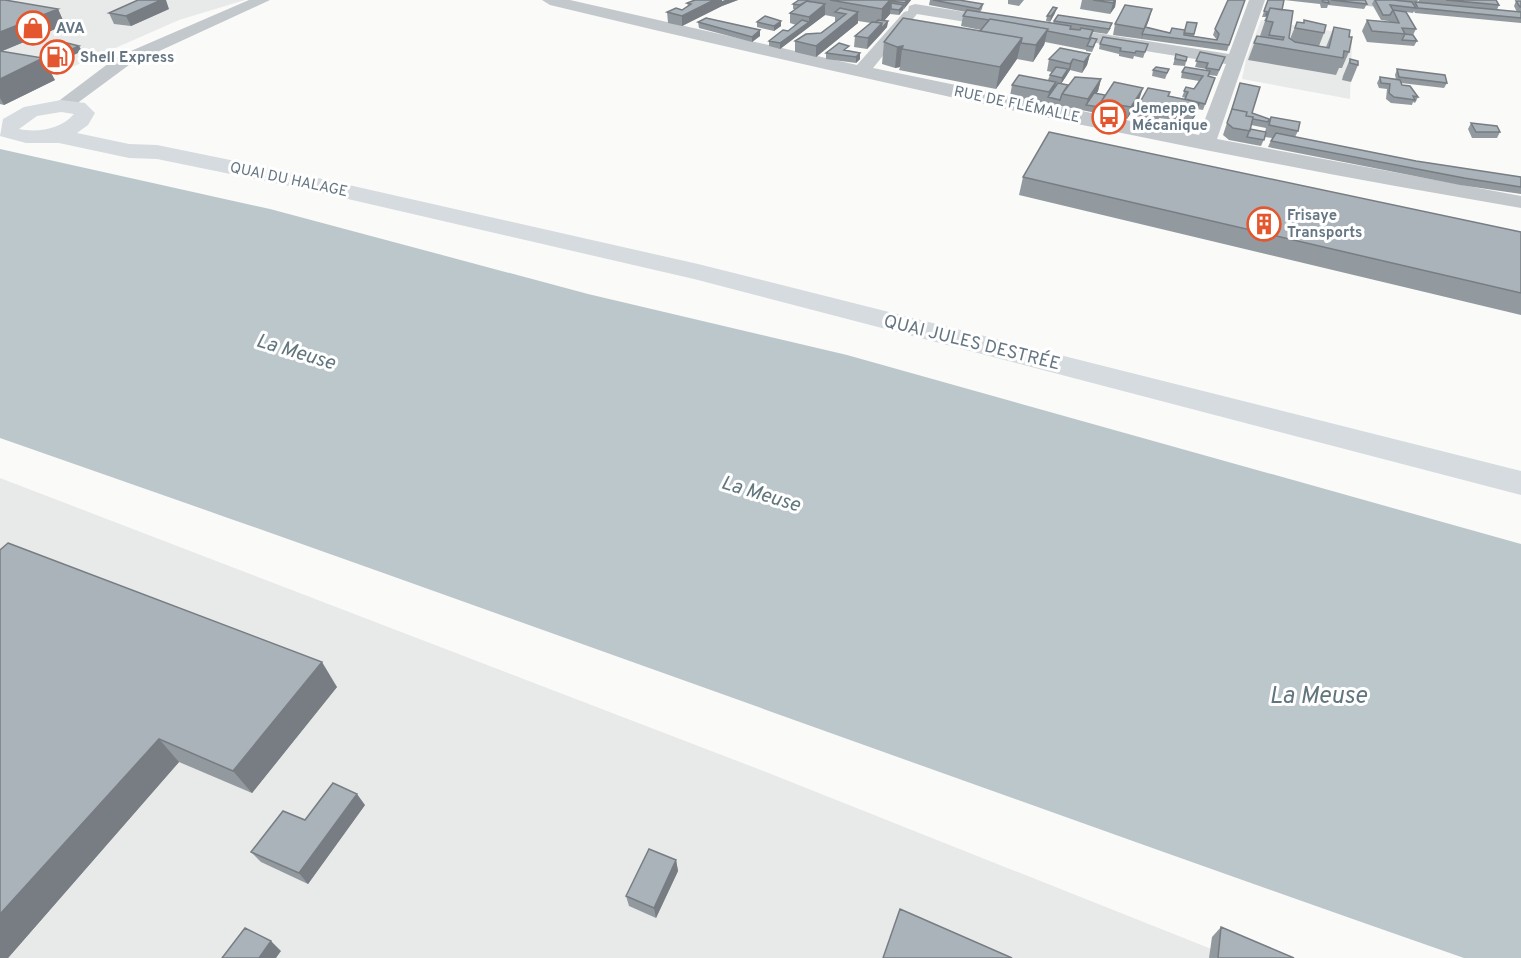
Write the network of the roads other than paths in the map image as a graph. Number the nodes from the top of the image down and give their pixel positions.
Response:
1 (262, 0) edge
2 (550, 0) edge
3 (1257, 0) edge
4 (1356, 0) edge
5 (919, 4) edge
6 (1426, 6) edge
7 (683, 12) edge
8 (1018, 25) edge
9 (657, 26) junction
10 (1041, 29) edge
11 (1236, 60) junction
12 (860, 72) junction
13 (61, 106) junction
14 (84, 118) junction
15 (3, 125) edge
16 (45, 136) junction
17 (1206, 143) junction
18 (157, 152) junction
19 (1521, 202) edge
20 (420, 208) joint
21 (1521, 483) edge

1 - 13 street
2 - 9 street, RUE DE FLÉMALLE
3 - 11 street
4 - 6 street
5 - 8 street
5 - 12 street
7 - 9 street
9 - 12 street, RUE DE FLÉMALLE
10 - 11 street
11 - 17 street
12 - 17 street, RUE DE FLÉMALLE
13 - 14 main road, QUAI DU HALAGE
13 - 15 main road, QUAI DU HALAGE
14 - 16 main road, QUAI DU HALAGE
14 - 18 main road, QUAI DU HALAGE
15 - 16 main road, QUAI DU HALAGE
16 - 18 main road, QUAI DU HALAGE
17 - 19 street, RUE DE FLÉMALLE
18 - 20 main road, QUAI DU HALAGE
20 - 21 main road, QUAI JULES DESTRÉE

